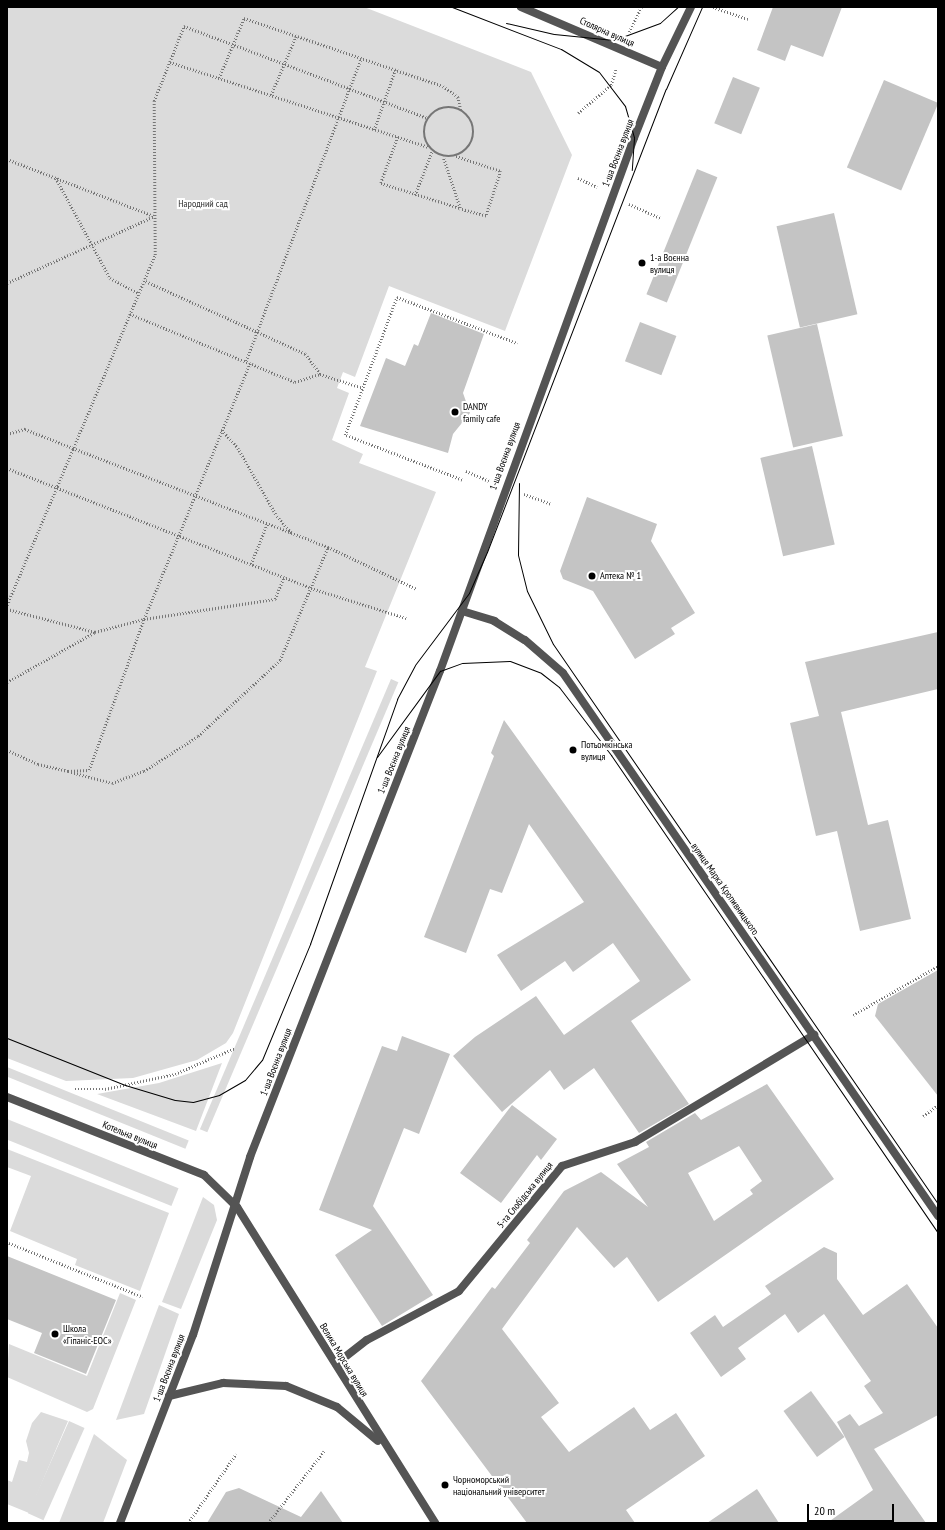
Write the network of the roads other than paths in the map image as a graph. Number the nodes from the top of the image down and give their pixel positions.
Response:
1 (521, 7) edge
2 (691, 7) edge
3 (662, 67) junction
4 (462, 611) junction
5 (814, 1035) junction
6 (7, 1098) edge
7 (237, 1206) junction
8 (938, 1216) edge
9 (336, 1364) junction
10 (169, 1396) junction
11 (384, 1446) junction
12 (120, 1523) edge
13 (434, 1523) edge

1 - 3 street, Столярна вулиця
2 - 3 street, 1-ша Воєнна вулиця
3 - 4 street, 1-ша Воєнна вулиця
4 - 5 street, вулиця Марка Кропивницького
4 - 7 street, 1-ша Воєнна вулиця
5 - 8 street, вулиця Марка Кропивницького
5 - 9 street, 5-та Слобідська вулиця
6 - 7 street, Котельна вулиця
7 - 9 street, Велика Морська вулиця
7 - 10 street, 1-ша Воєнна вулиця
9 - 11 street, Велика Морська вулиця
10 - 11 street
10 - 12 street, 1-ша Воєнна вулиця
11 - 13 street, Велика Морська вулиця

